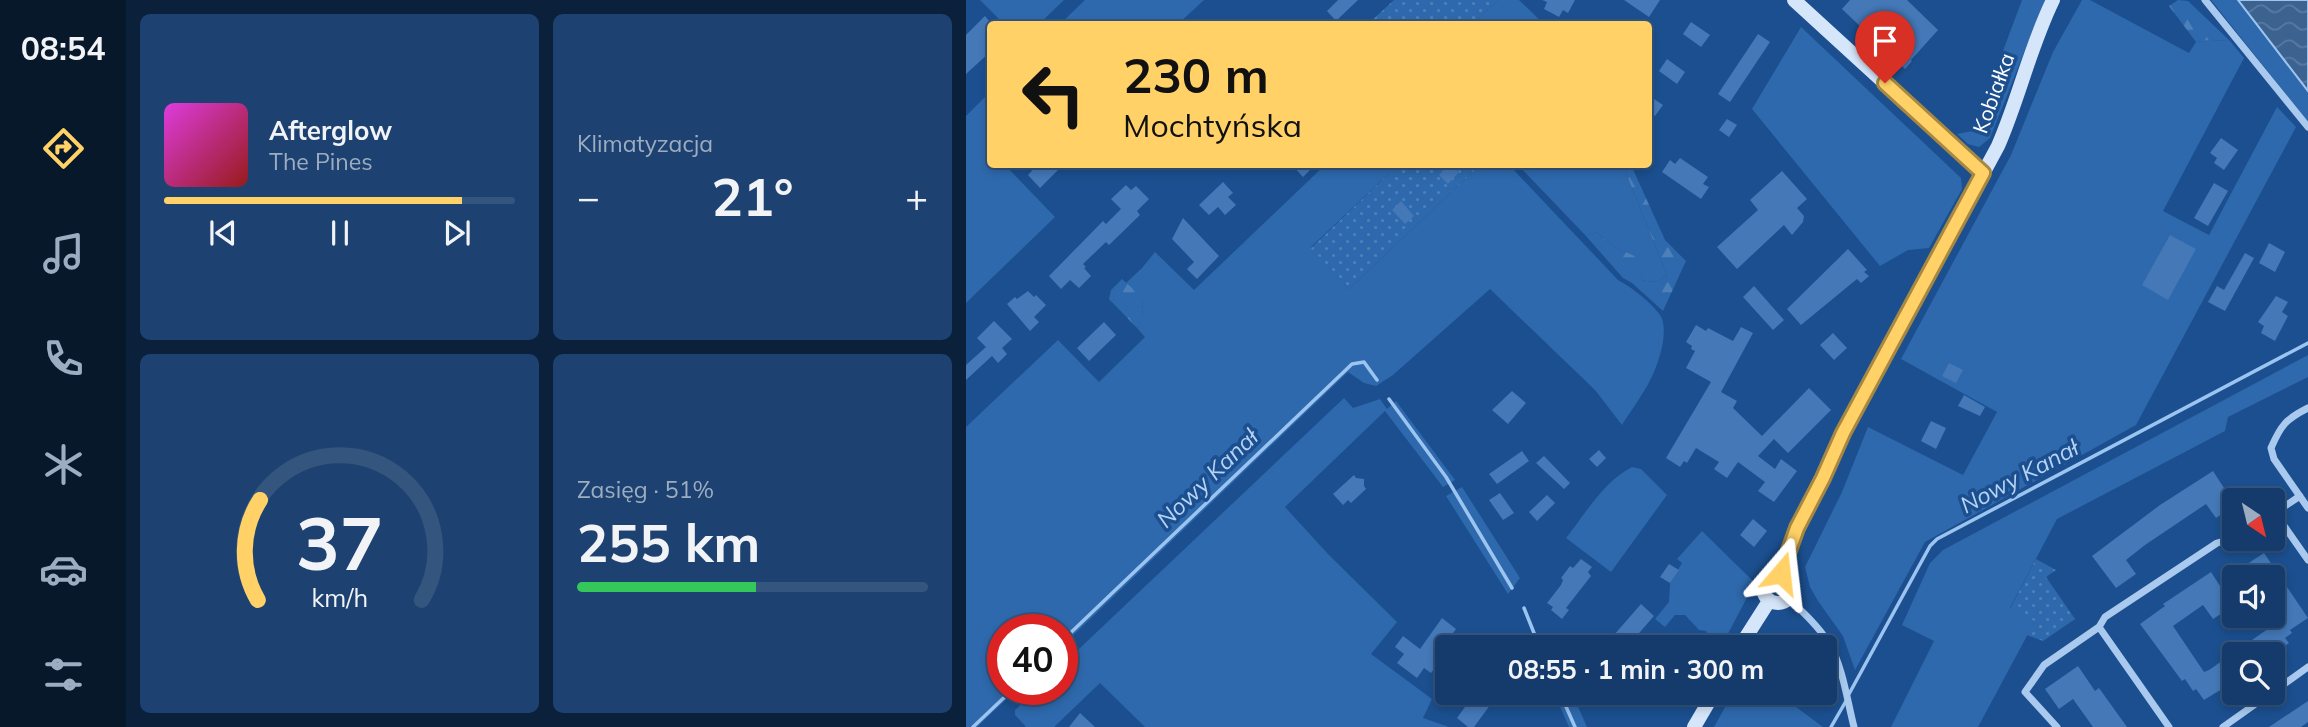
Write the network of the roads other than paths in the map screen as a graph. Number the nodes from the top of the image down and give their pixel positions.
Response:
1 (1794, 0) edge
2 (2053, 0) edge
3 (2205, 0) edge
4 (2308, 128) edge
5 (1983, 173) junction
6 (2308, 408) edge
7 (2300, 496) junction
8 (2286, 506) edge
9 (2308, 508) edge
10 (2286, 530) edge
11 (2222, 542) edge
12 (2308, 560) edge
13 (1781, 573) junction
14 (1788, 598) junction
15 (1769, 601) junction
16 (2099, 626) junction
17 (1747, 635) edge
18 (2308, 667) edge
19 (2285, 683) edge
20 (1707, 705) edge
21 (2253, 705) edge
22 (1694, 727) edge
23 (1854, 727) edge
24 (2057, 727) edge
25 (2169, 727) edge
26 (2222, 727) edge

1 - 5 street
2 - 5 street, Kobiałka
3 - 4 street
5 - 13 street, Kobiałka
6 - 7 street
7 - 8 street
7 - 9 street
10 - 12 street
11 - 16 street
13 - 14 street
13 - 15 street
14 - 15 street
14 - 23 street
15 - 17 street
16 - 24 street
16 - 25 street
18 - 19 street
20 - 22 street
21 - 26 street

